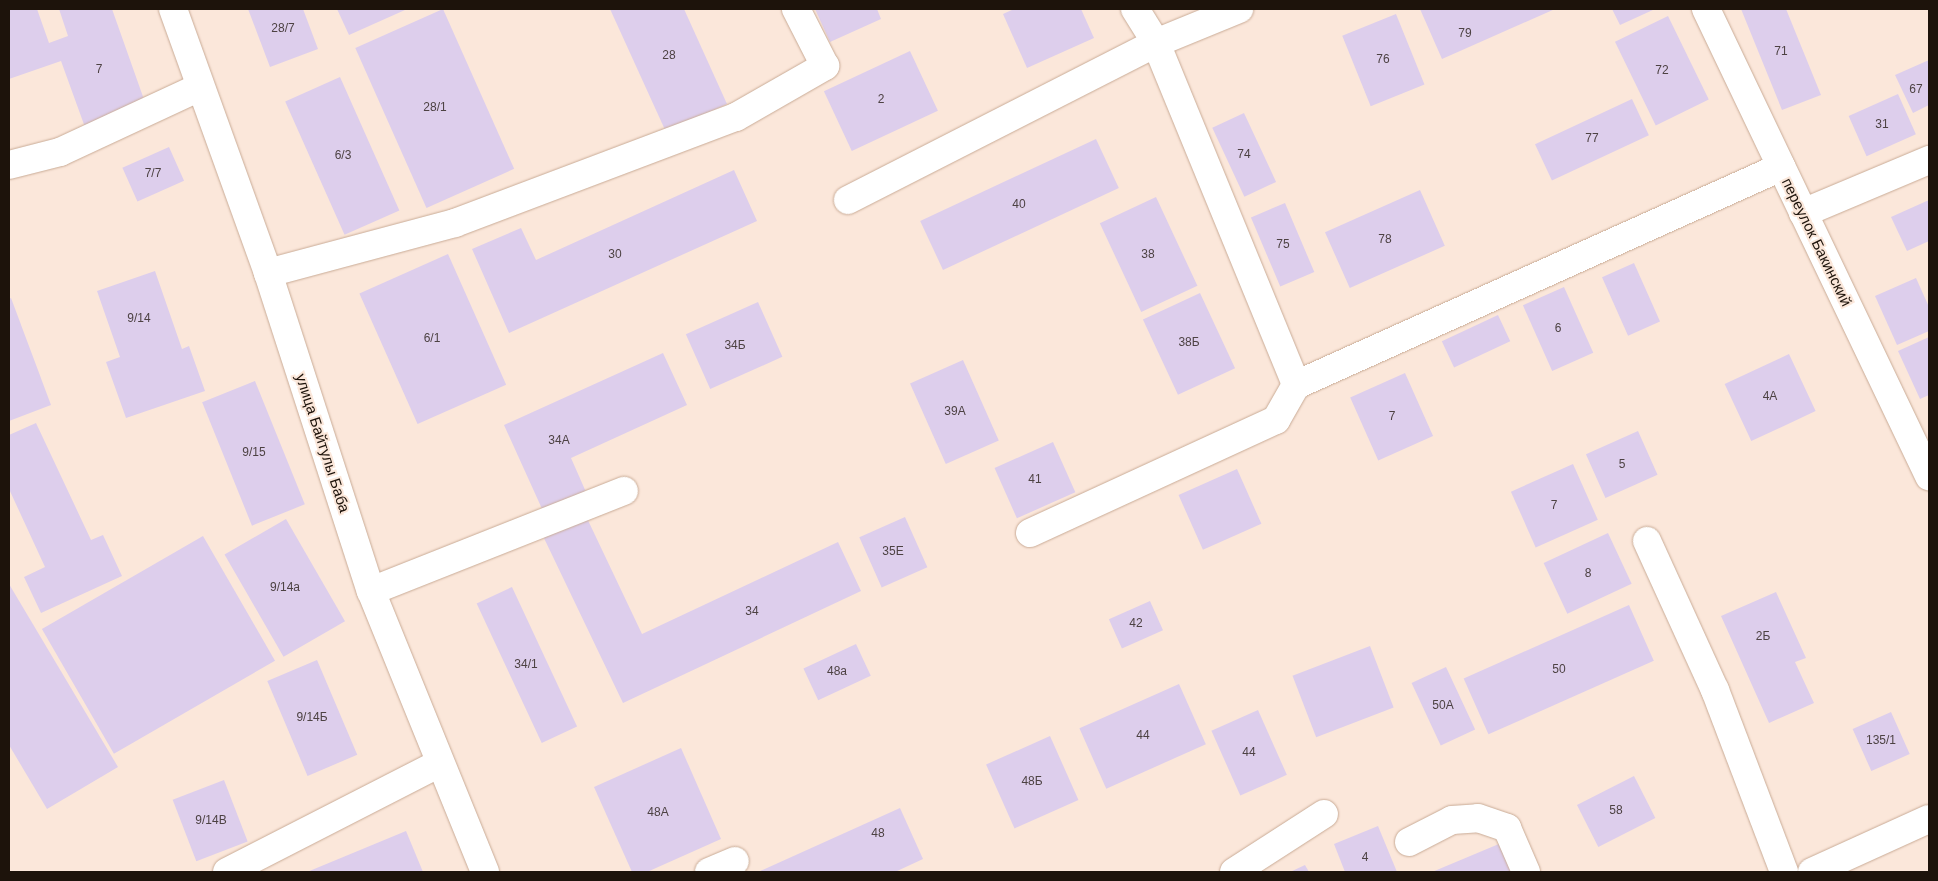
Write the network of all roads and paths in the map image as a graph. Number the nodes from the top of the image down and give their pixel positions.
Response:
1 (173, 9) edge
2 (796, 9) edge
3 (1135, 9) edge
4 (1239, 9) edge
5 (1706, 9) edge
6 (1156, 43) junction
7 (200, 87) junction
8 (1929, 160) edge
9 (9, 165) edge
10 (1781, 167) junction
11 (848, 200) dead end
12 (1804, 213) junction
13 (268, 273) junction
14 (1296, 385) junction
15 (1929, 476) edge
16 (624, 491) dead end
17 (1030, 533) dead end
18 (1647, 541) dead end
19 (370, 590) junction
20 (440, 763) junction
21 (1324, 814) dead end
22 (1929, 820) edge
23 (1408, 842) dead end
24 (735, 861) dead end
25 (1841, 866) edge
26 (227, 872) edge
27 (486, 872) edge
28 (709, 872) edge
29 (1234, 872) edge
30 (1526, 872) edge
31 (1784, 872) edge
32 (1812, 872) edge

1 - 7 street, улица Байтулы Баба
2 - 13 street
3 - 6 street
4 - 6 street
5 - 10 street, переулок Бакинский
6 - 11 street
6 - 14 street
7 - 9 street
7 - 13 street, улица Байтулы Баба
8 - 12 street
10 - 12 street, переулок Бакинский
10 - 14 street
12 - 15 street, переулок Бакинский
13 - 19 street, улица Байтулы Баба
14 - 17 street
16 - 19 street
18 - 31 street
19 - 20 street, улица Байтулы Баба
20 - 26 street
20 - 27 street, улица Байтулы Баба
21 - 29 street
22 - 25 street
23 - 30 street
24 - 28 street
25 - 32 street

